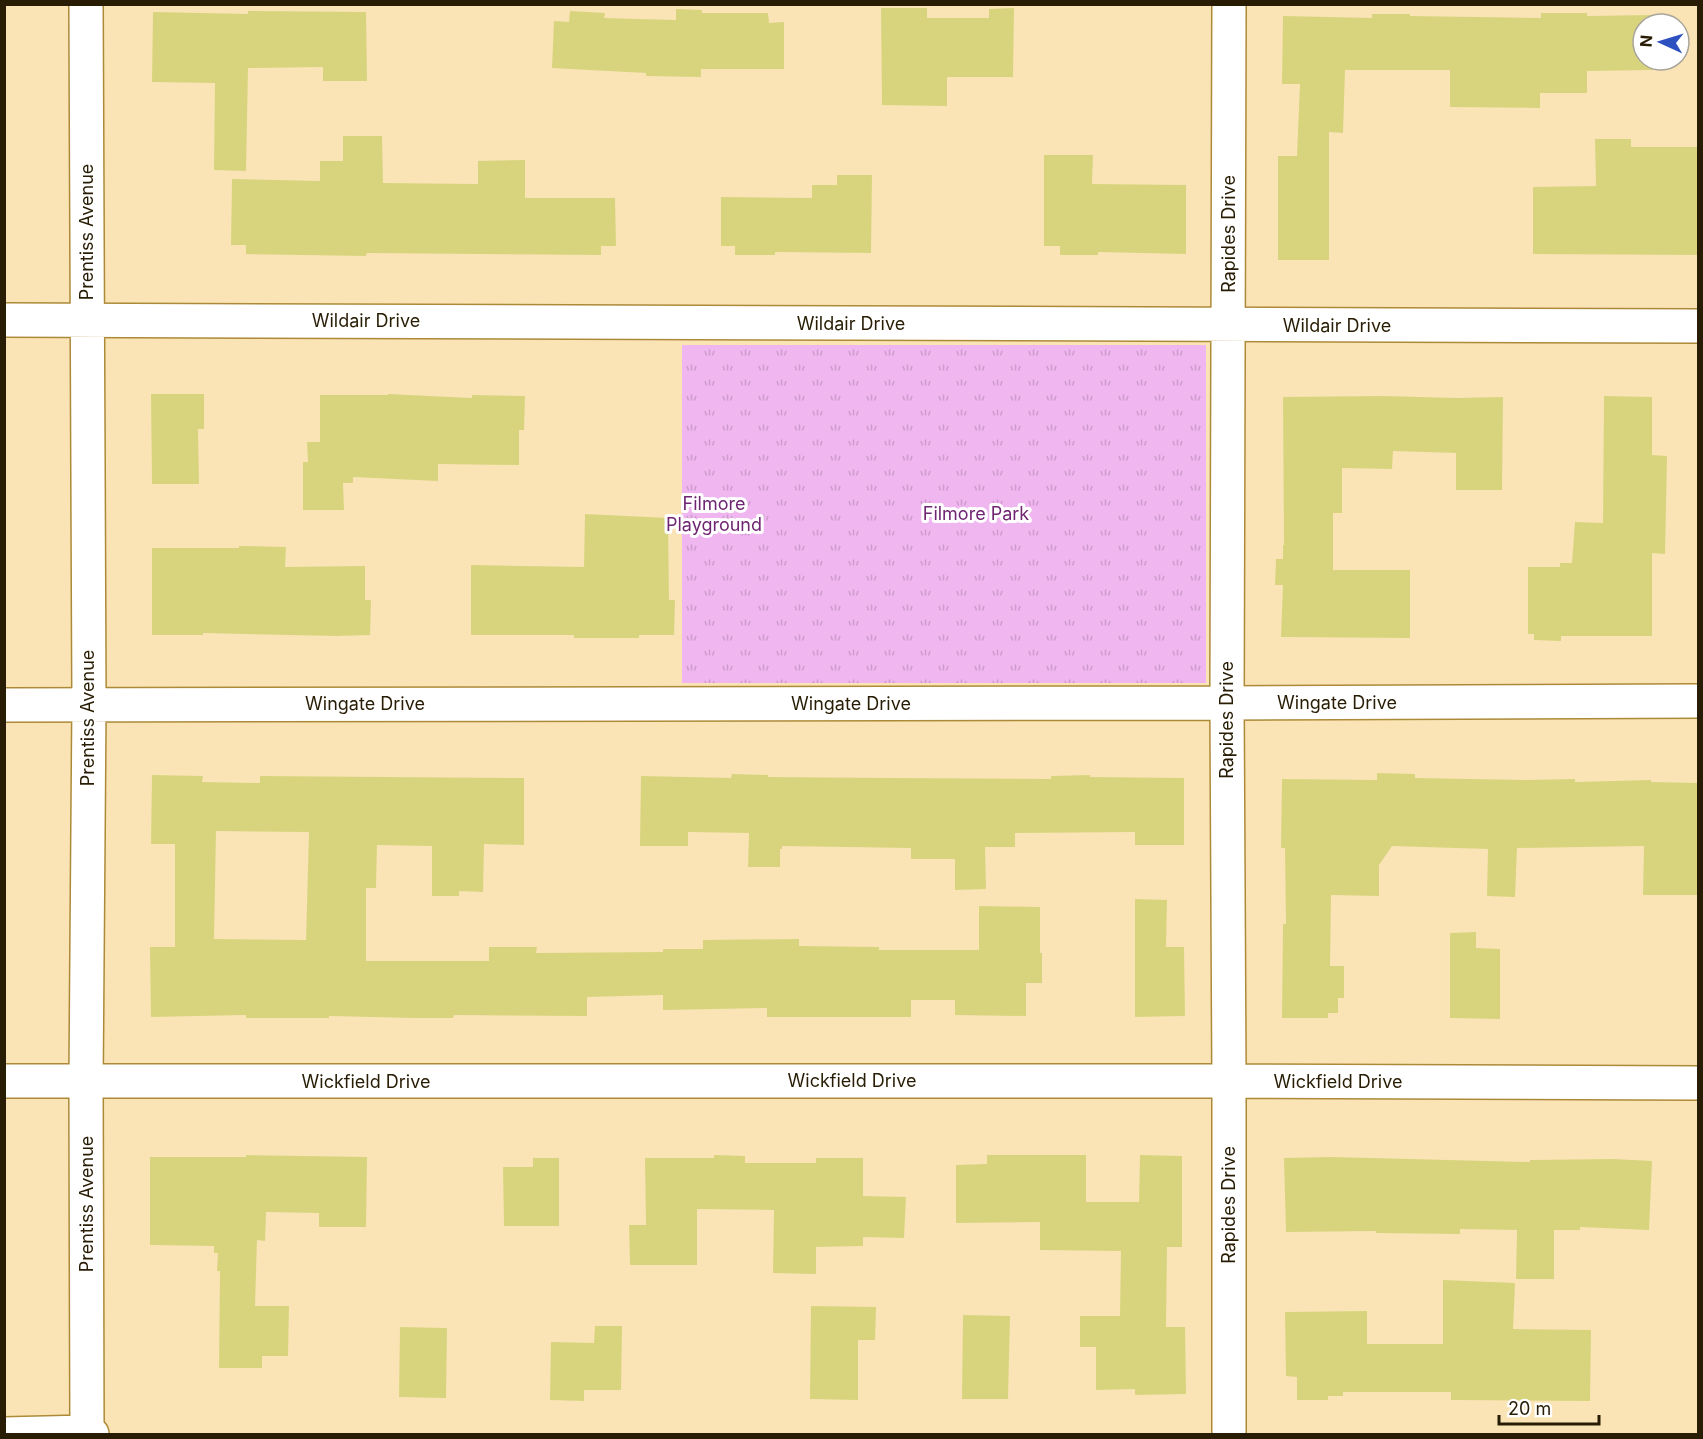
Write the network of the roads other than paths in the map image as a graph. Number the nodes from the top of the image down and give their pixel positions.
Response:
1 (86, 4) edge
2 (1228, 4) edge
3 (4, 320) edge
4 (87, 320) junction
5 (1229, 326) junction
6 (1698, 326) edge
7 (1698, 700) edge
8 (1227, 703) junction
9 (89, 704) junction
10 (4, 705) edge
11 (1229, 1081) junction
12 (4, 1082) edge
13 (86, 1082) junction
14 (1698, 1083) edge
15 (90, 1433) edge
16 (4, 1434) edge
17 (1229, 1434) edge

1 - 4 street, Prentiss Avenue
2 - 5 street, Rapides Drive
3 - 4 street, Wildair Drive
4 - 5 street, Wildair Drive
4 - 9 street, Prentiss Avenue
5 - 6 street, Wildair Drive
5 - 8 street, Rapides Drive
7 - 8 street, Wingate Drive
8 - 9 street, Wingate Drive
8 - 11 street, Rapides Drive
9 - 10 street, Wingate Drive
9 - 13 street, Prentiss Avenue
11 - 13 street, Wickfield Drive
11 - 14 street, Wickfield Drive
11 - 17 street, Rapides Drive
12 - 13 street, Wickfield Drive
13 - 15 street, Prentiss Avenue
15 - 16 street

